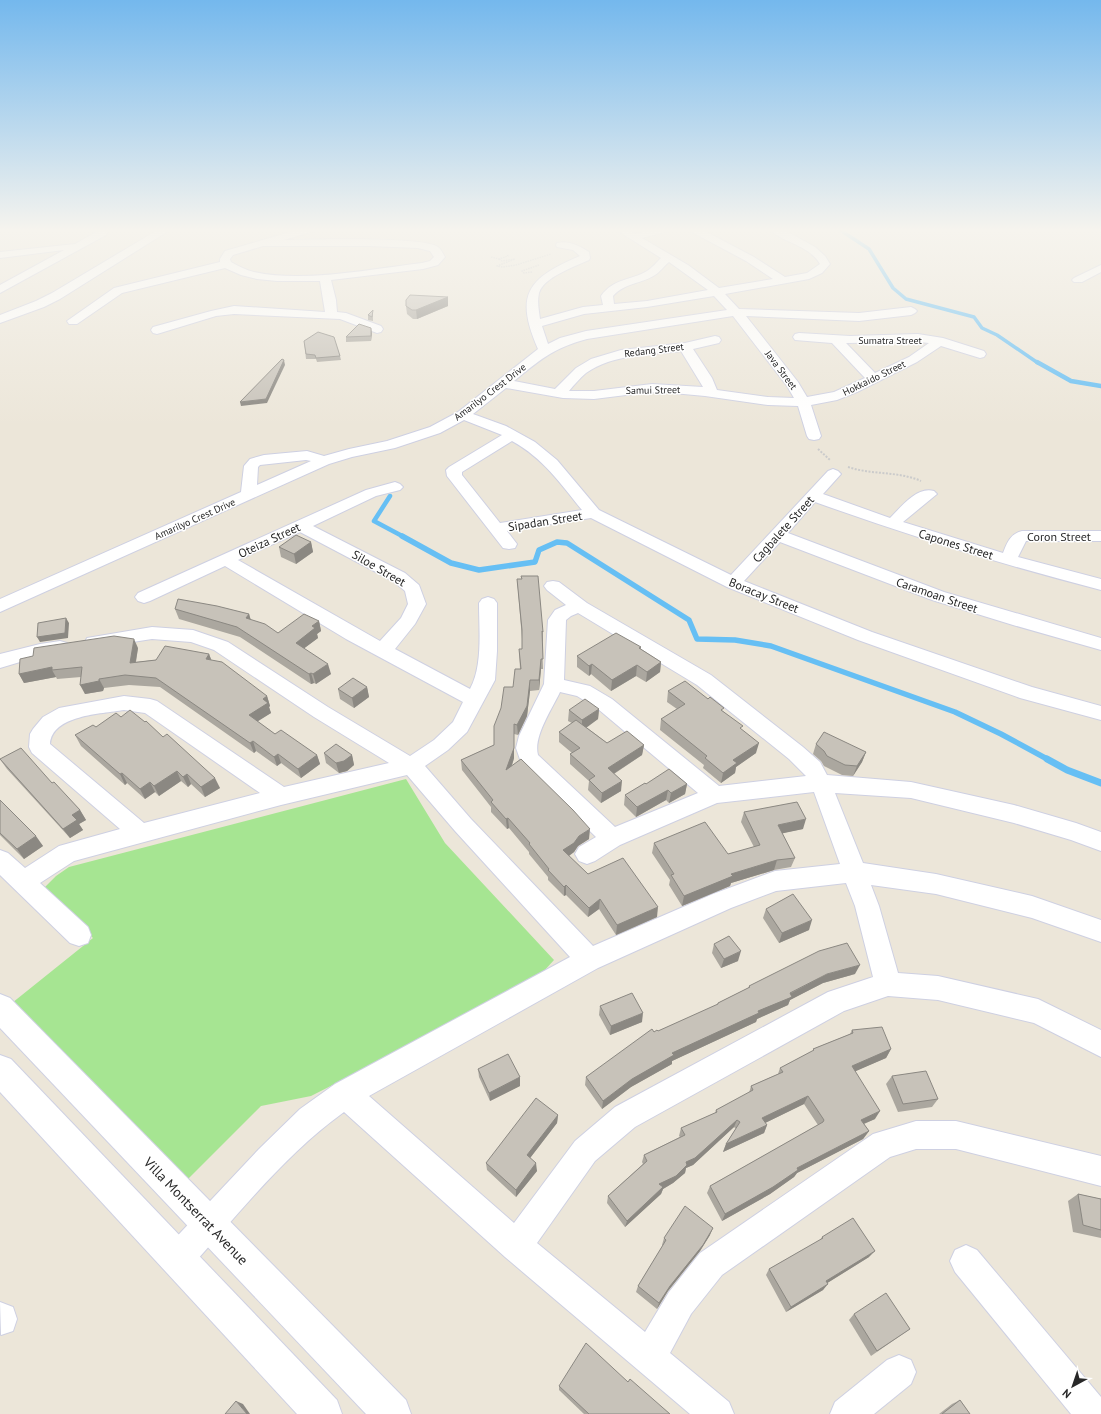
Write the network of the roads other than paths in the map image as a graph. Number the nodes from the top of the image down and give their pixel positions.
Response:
1 (59, 294) edge
2 (112, 294) edge
3 (329, 294) edge
4 (534, 294) edge
5 (608, 294) edge
6 (705, 294) edge
7 (718, 294) edge
8 (609, 308) junction
9 (911, 311) dead end
10 (734, 312) junction
11 (331, 316) junction
12 (0, 319) edge
13 (73, 321) dead end
14 (535, 324) junction
15 (377, 329) dead end
16 (157, 330) dead end
17 (799, 337) dead end
18 (715, 340) dead end
19 (836, 340) junction
20 (939, 341) junction
21 (685, 347) junction
22 (545, 350) junction
23 (980, 354) dead end
24 (874, 378) junction
25 (503, 383) junction
26 (712, 393) junction
27 (558, 394) junction
28 (803, 401) junction
29 (463, 415) junction
30 (512, 435) junction
31 (814, 436) road end
32 (324, 461) junction
33 (836, 467) road end
34 (395, 487) dead end
35 (929, 494) road end
36 (249, 495) junction
37 (812, 496) junction
38 (593, 513) junction
39 (892, 524) junction
40 (300, 525) junction
41 (497, 528) junction
42 (777, 535) junction
43 (1101, 536) edge
44 (509, 544) dead end
45 (226, 560) junction
46 (1008, 560) junction
47 (733, 583) junction
48 (1101, 585) edge
49 (554, 586) dead end
50 (144, 598) dead end
51 (488, 603) dead end
52 (0, 606) edge
53 (582, 607) junction
54 (1101, 644) edge
55 (382, 650) junction
56 (0, 661) edge
57 (554, 684) junction
58 (475, 700) junction
59 (1101, 713) edge
60 (410, 766) junction
61 (821, 783) junction
62 (715, 795) junction
63 (281, 796) junction
64 (140, 832) junction
65 (612, 838) junction
66 (1101, 842) edge
67 (587, 854) dead end
68 (0, 860) edge
69 (853, 872) junction
70 (23, 882) junction
71 (1101, 932) edge
72 (78, 935) dead end
73 (590, 960) junction
74 (888, 984) junction
75 (0, 1008) edge
76 (1101, 1044) edge
77 (0, 1070) edge
78 (345, 1094) junction
79 (1101, 1171) edge
80 (209, 1225) junction
81 (516, 1246) junction
82 (178, 1259) junction
83 (966, 1261) dead end
84 (649, 1358) junction
85 (899, 1372) dead end
86 (1094, 1406) edge
87 (323, 1414) edge
88 (392, 1414) edge
89 (717, 1414) edge
90 (847, 1414) edge

1 - 12 street
2 - 13 street
3 - 11 street
4 - 14 street
5 - 8 street
6 - 8 street
7 - 10 street, Java Street
8 - 14 street
9 - 10 street, Amarilyo Crest Drive
10 - 22 street, Amarilyo Crest Drive
10 - 28 street, Java Street
11 - 15 street
11 - 16 street
14 - 22 street
17 - 19 street, Sumatra Street
18 - 21 street, Redang Street
19 - 20 street, Sumatra Street
19 - 24 street
20 - 23 street, Sumatra Street
20 - 24 street, Hokkaido Street
21 - 26 street
21 - 27 street, Redang Street
22 - 25 street, Amarilyo Crest Drive
24 - 28 street, Hokkaido Street
25 - 27 street, Samui Street
25 - 29 street, Amarilyo Crest Drive
26 - 27 street, Samui Street
26 - 28 street, Samui Street
28 - 31 street, Java Street
29 - 30 street, Boracay Street
29 - 32 street, Amarilyo Crest Drive
30 - 38 street, Boracay Street
30 - 41 street, Sipadan Street
32 - 36 street, Amarilyo Crest Drive
32 - 36 street
33 - 37 street, Cagbalete Street
34 - 40 street, Oteiza Street
35 - 39 street
36 - 52 street, Amarilyo Crest Drive
37 - 39 street, Capones Street
37 - 42 street, Cagbalete Street
38 - 41 street, Sipadan Street
38 - 47 street, Boracay Street
39 - 46 street, Capones Street
40 - 45 street, Oteiza Street
40 - 55 street, Siloe Street
41 - 44 street, Sipadan Street
42 - 47 street, Cagbalete Street
42 - 54 street, Caramoan Street
43 - 46 street, Coron Street
45 - 50 street, Oteiza Street
45 - 55 street
46 - 48 street, Capones Street
47 - 59 street, Boracay Street
49 - 53 street
51 - 58 street
53 - 57 street
53 - 61 street
55 - 58 street
56 - 60 street
57 - 62 street
57 - 65 street
58 - 60 street
60 - 63 street
60 - 73 street
61 - 62 street
61 - 66 street
61 - 69 street
62 - 65 street
63 - 64 street
63 - 64 street
64 - 70 street
65 - 67 street
68 - 70 street
69 - 71 street
69 - 73 street
69 - 74 street
70 - 72 street
73 - 78 street
74 - 76 street
74 - 81 street
75 - 80 street, Villa Montserrat Avenue
77 - 82 street
78 - 80 street
78 - 81 street
79 - 84 street
80 - 82 street
80 - 88 street, Villa Montserrat Avenue
81 - 84 street
82 - 87 street
83 - 86 street
84 - 89 street
85 - 90 street

